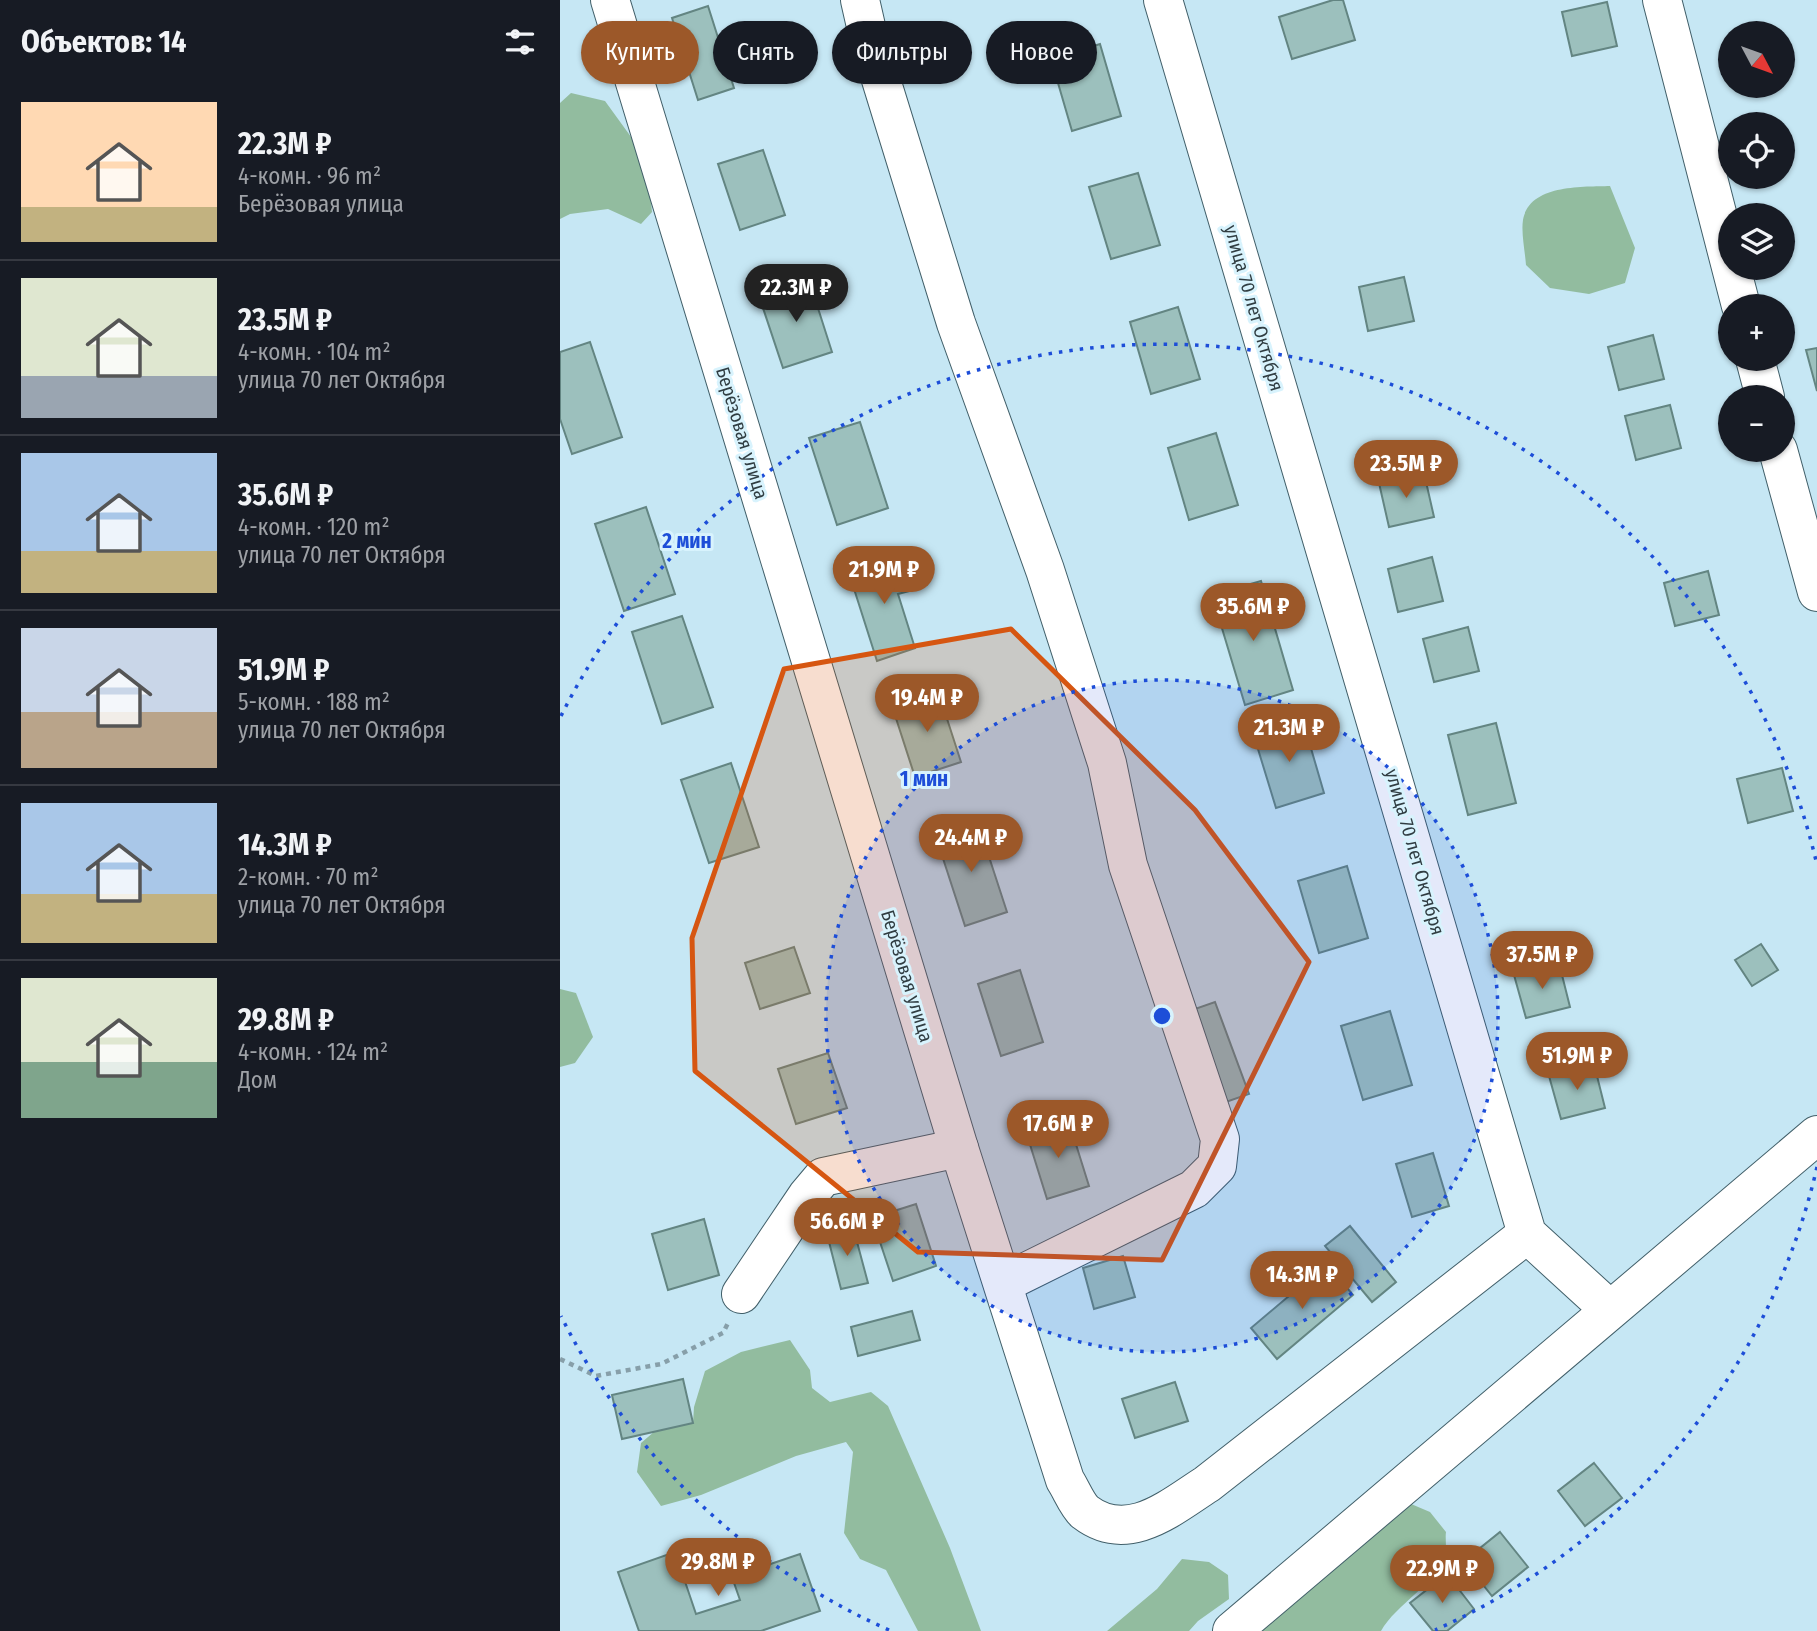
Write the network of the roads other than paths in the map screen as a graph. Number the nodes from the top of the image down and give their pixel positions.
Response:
1 (610, 0) edge
2 (860, 0) edge
3 (1163, 0) edge
4 (1662, 0) edge
5 (1738, 294) edge
6 (1782, 462) edge
7 (1817, 593) edge
8 (1817, 1135) edge
9 (959, 1147) junction
10 (1527, 1234) junction
11 (1003, 1283) junction
12 (741, 1294) road end
13 (1609, 1310) junction
14 (1232, 1631) edge

1 - 9 street, Берёзовая улица
2 - 11 street
3 - 10 street, улица 70 лет Октября
4 - 5 street
6 - 7 street
8 - 13 street
9 - 11 street, Берёзовая улица
9 - 12 street
10 - 11 street, Берёзовая улица
10 - 13 street
13 - 14 street

